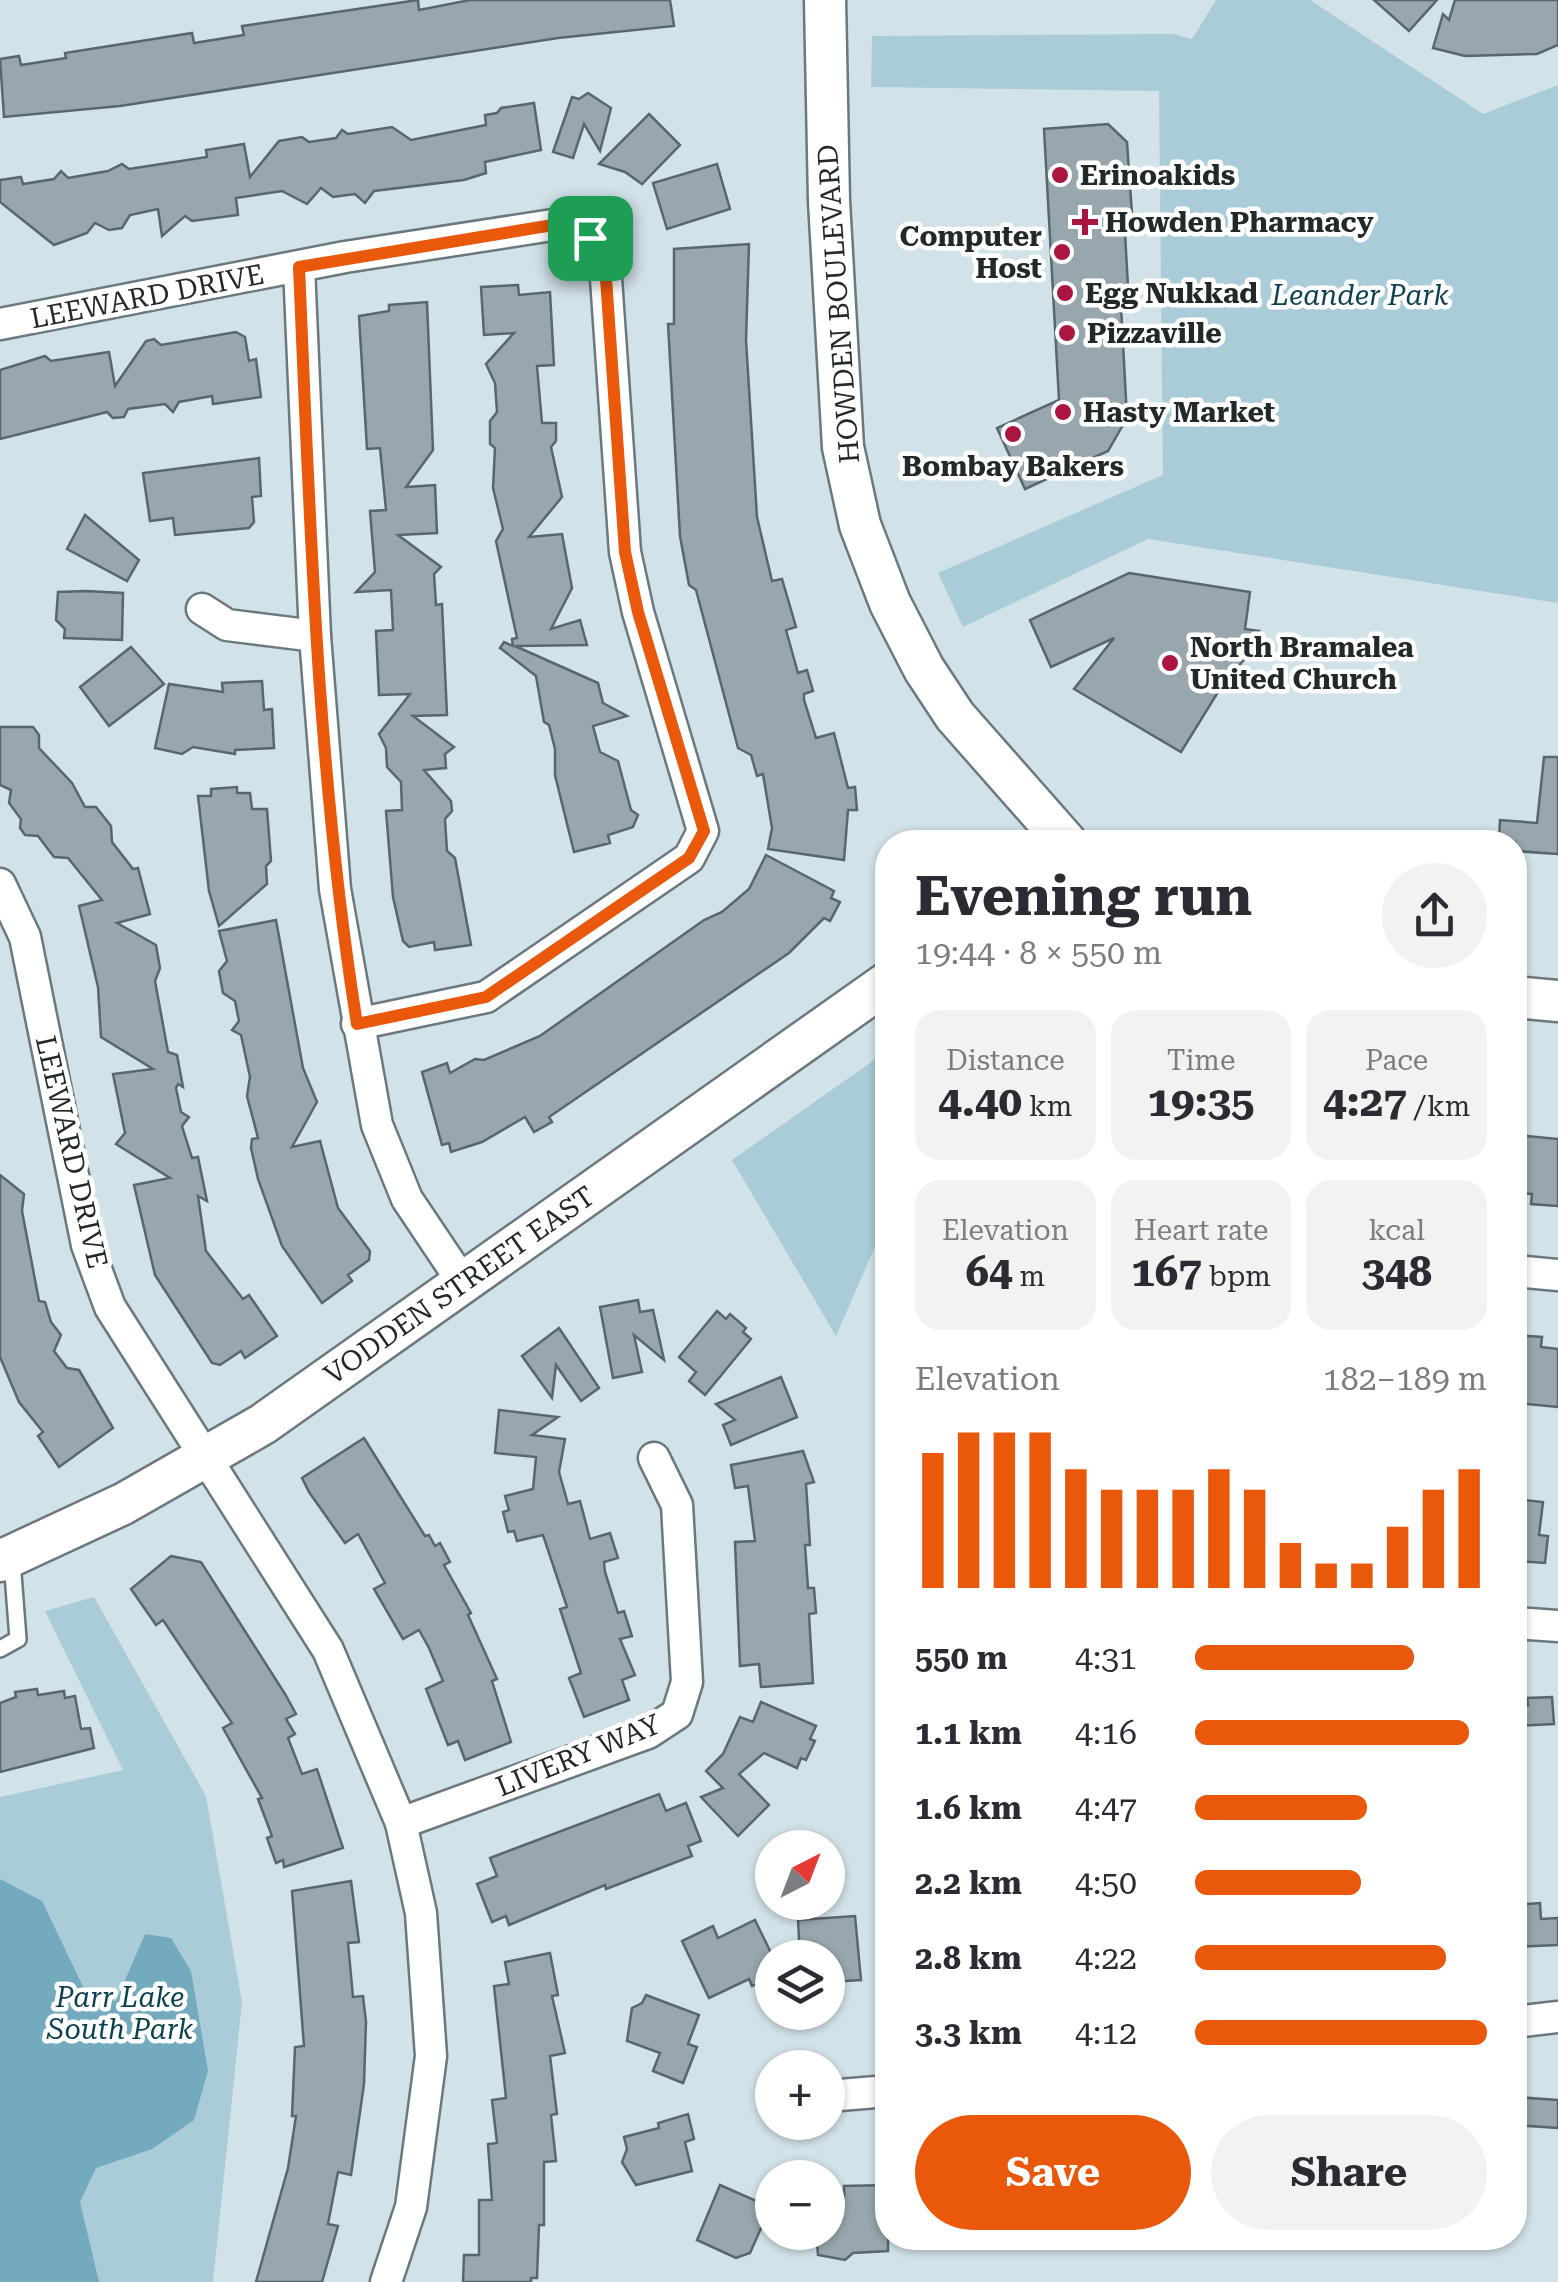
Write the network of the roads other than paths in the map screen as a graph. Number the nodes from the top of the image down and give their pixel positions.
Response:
1 (824, 0) edge
2 (299, 267) junction
3 (0, 324) edge
4 (202, 609) dead end
5 (315, 636) junction
6 (1043, 830) edge
7 (0, 884) edge
8 (875, 991) edge
9 (1527, 998) edge
10 (1558, 1000) edge
11 (357, 1024) junction
12 (1527, 1272) edge
13 (1558, 1274) edge
14 (462, 1281) junction
15 (206, 1457) junction
16 (654, 1458) dead end
17 (6, 1559) edge
18 (1527, 1623) edge
19 (1558, 1626) edge
20 (0, 1648) edge
21 (401, 1824) junction
22 (1558, 2017) edge
23 (1527, 2021) edge
24 (875, 2092) edge
25 (845, 2095) edge
26 (386, 2282) edge

1 - 6 street, HOWDEN BOULEVARD
2 - 3 street, LEEWARD DRIVE
2 - 5 street
2 - 11 street, LEEWARD DRIVE
4 - 5 street
5 - 11 street
7 - 15 street, LEEWARD DRIVE
8 - 14 street, VODDEN STREET EAST
9 - 10 street
11 - 14 street
12 - 13 street
14 - 15 street, VODDEN STREET EAST
15 - 17 street, VODDEN STREET EAST
15 - 21 street, LEEWARD DRIVE
16 - 21 street, LIVERY WAY
17 - 20 lane, VODDEN STREET EAST
18 - 19 street
21 - 26 street, LEEWARD DRIVE
22 - 23 street
24 - 25 street

